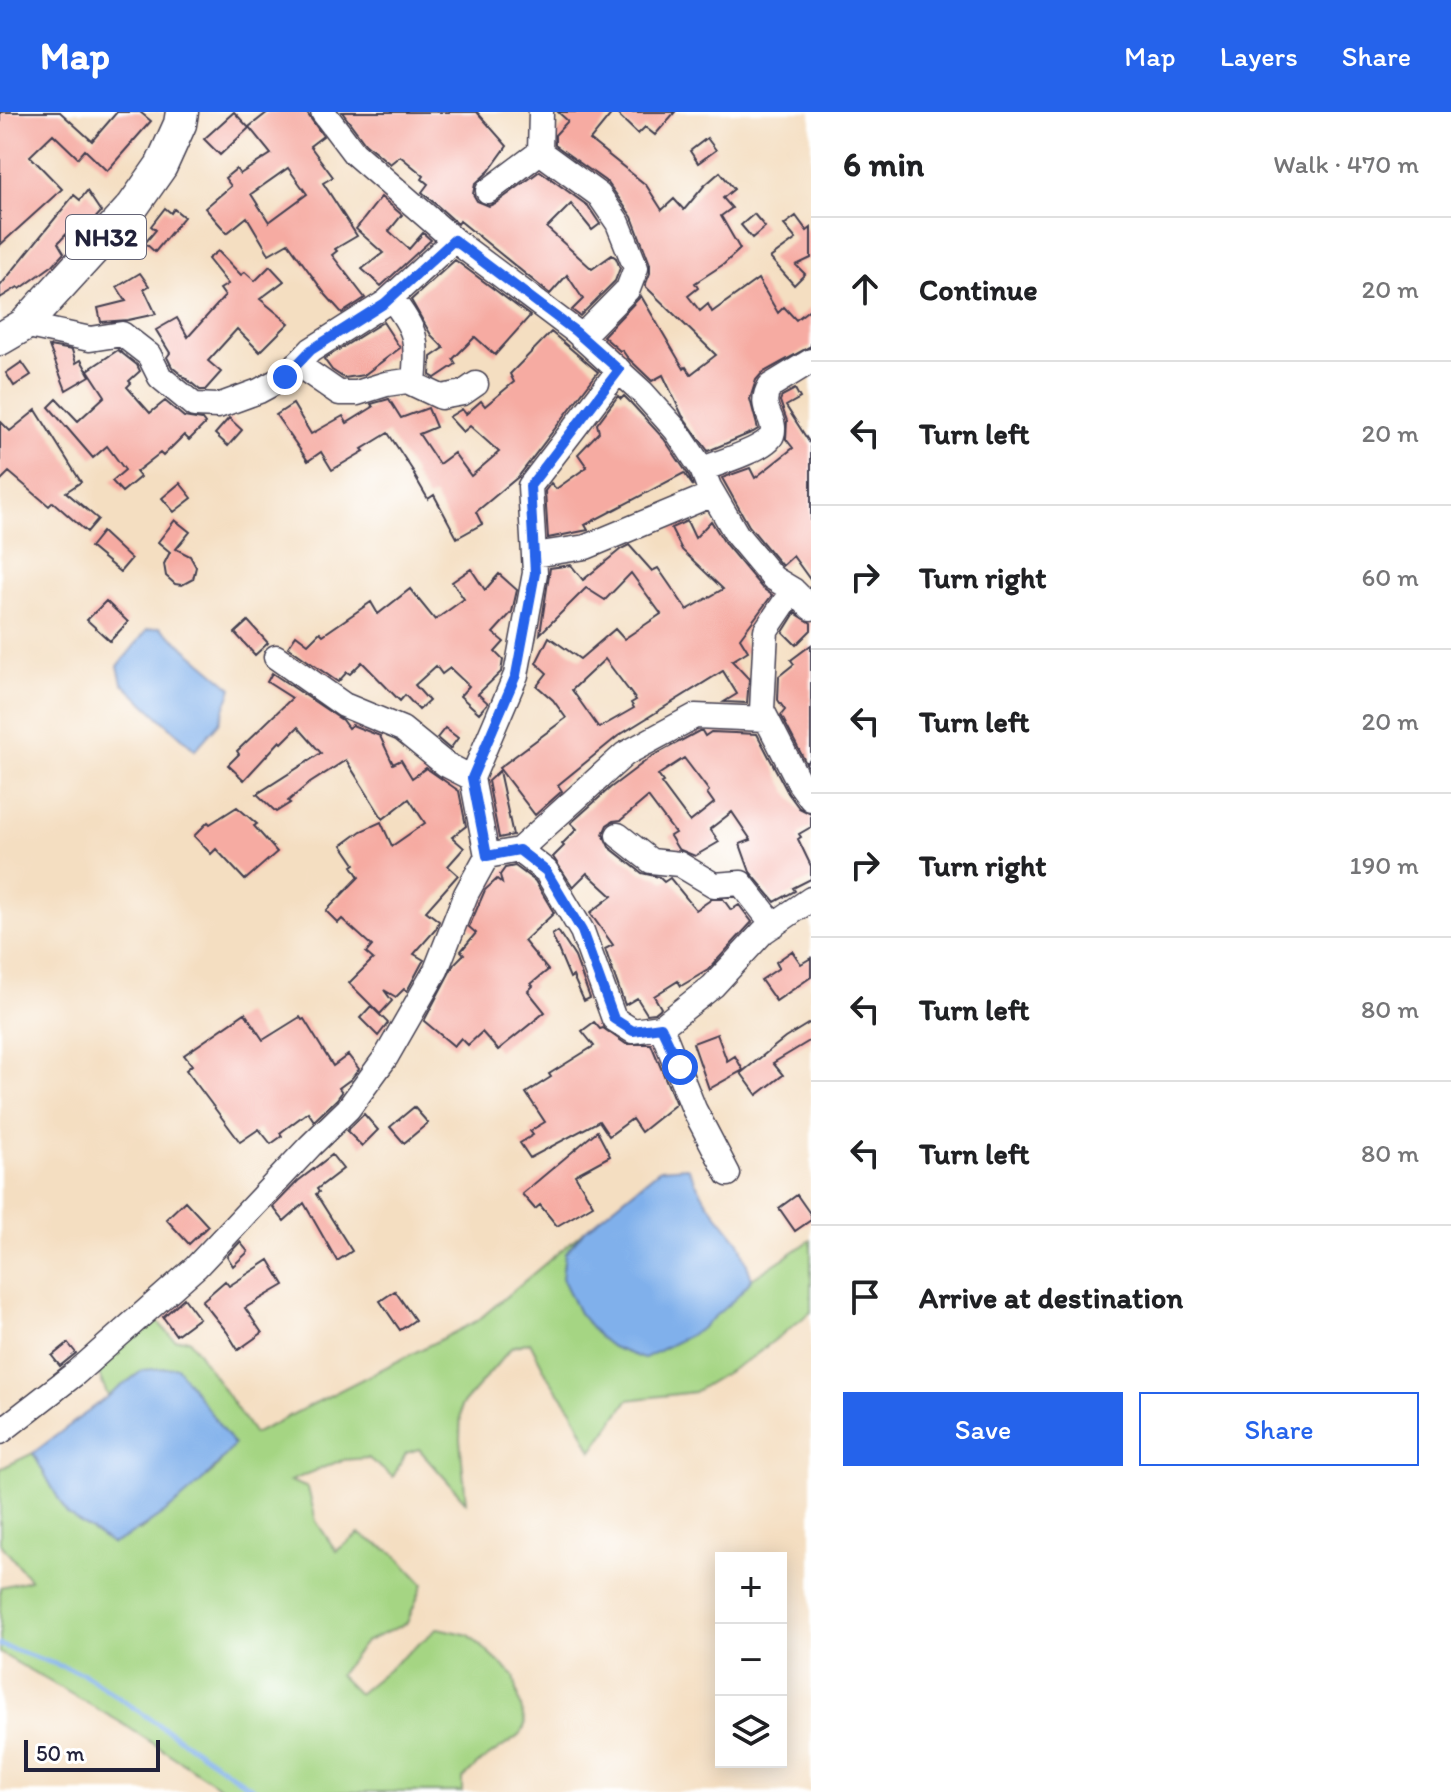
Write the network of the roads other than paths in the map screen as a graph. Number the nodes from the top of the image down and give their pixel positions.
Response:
1 (182, 112) edge
2 (323, 112) edge
3 (541, 112) edge
4 (540, 152) junction
5 (488, 191) dead end
6 (454, 240) junction
7 (391, 298) junction
8 (12, 332) edge
9 (581, 337) junction
10 (811, 361) edge
11 (297, 364) junction
12 (619, 370) junction
13 (414, 384) junction
14 (476, 384) dead end
15 (702, 469) junction
16 (713, 494) junction
17 (534, 555) junction
18 (793, 590) junction
19 (811, 608) edge
20 (276, 657) dead end
21 (766, 719) junction
22 (472, 778) junction
23 (811, 799) edge
24 (618, 835) dead end
25 (519, 850) junction
26 (487, 856) junction
27 (811, 899) edge
28 (774, 925) junction
29 (661, 1027) junction
30 (728, 1174) dead end
31 (0, 1432) edge

1 - 8 main road, NH32
2 - 6 street
3 - 4 street
4 - 5 street
4 - 9 street
6 - 7 street
6 - 9 street
7 - 11 street
7 - 13 street
8 - 11 street
9 - 12 street
10 - 15 street
11 - 13 street
12 - 15 street
12 - 17 street
13 - 14 street
15 - 16 street
16 - 17 street
16 - 18 street
17 - 22 street
18 - 19 street
18 - 21 street
20 - 22 street
21 - 23 street
21 - 25 street
22 - 26 street
24 - 28 street
25 - 26 street
25 - 29 street
26 - 31 street
27 - 28 street
28 - 29 street
29 - 30 street

